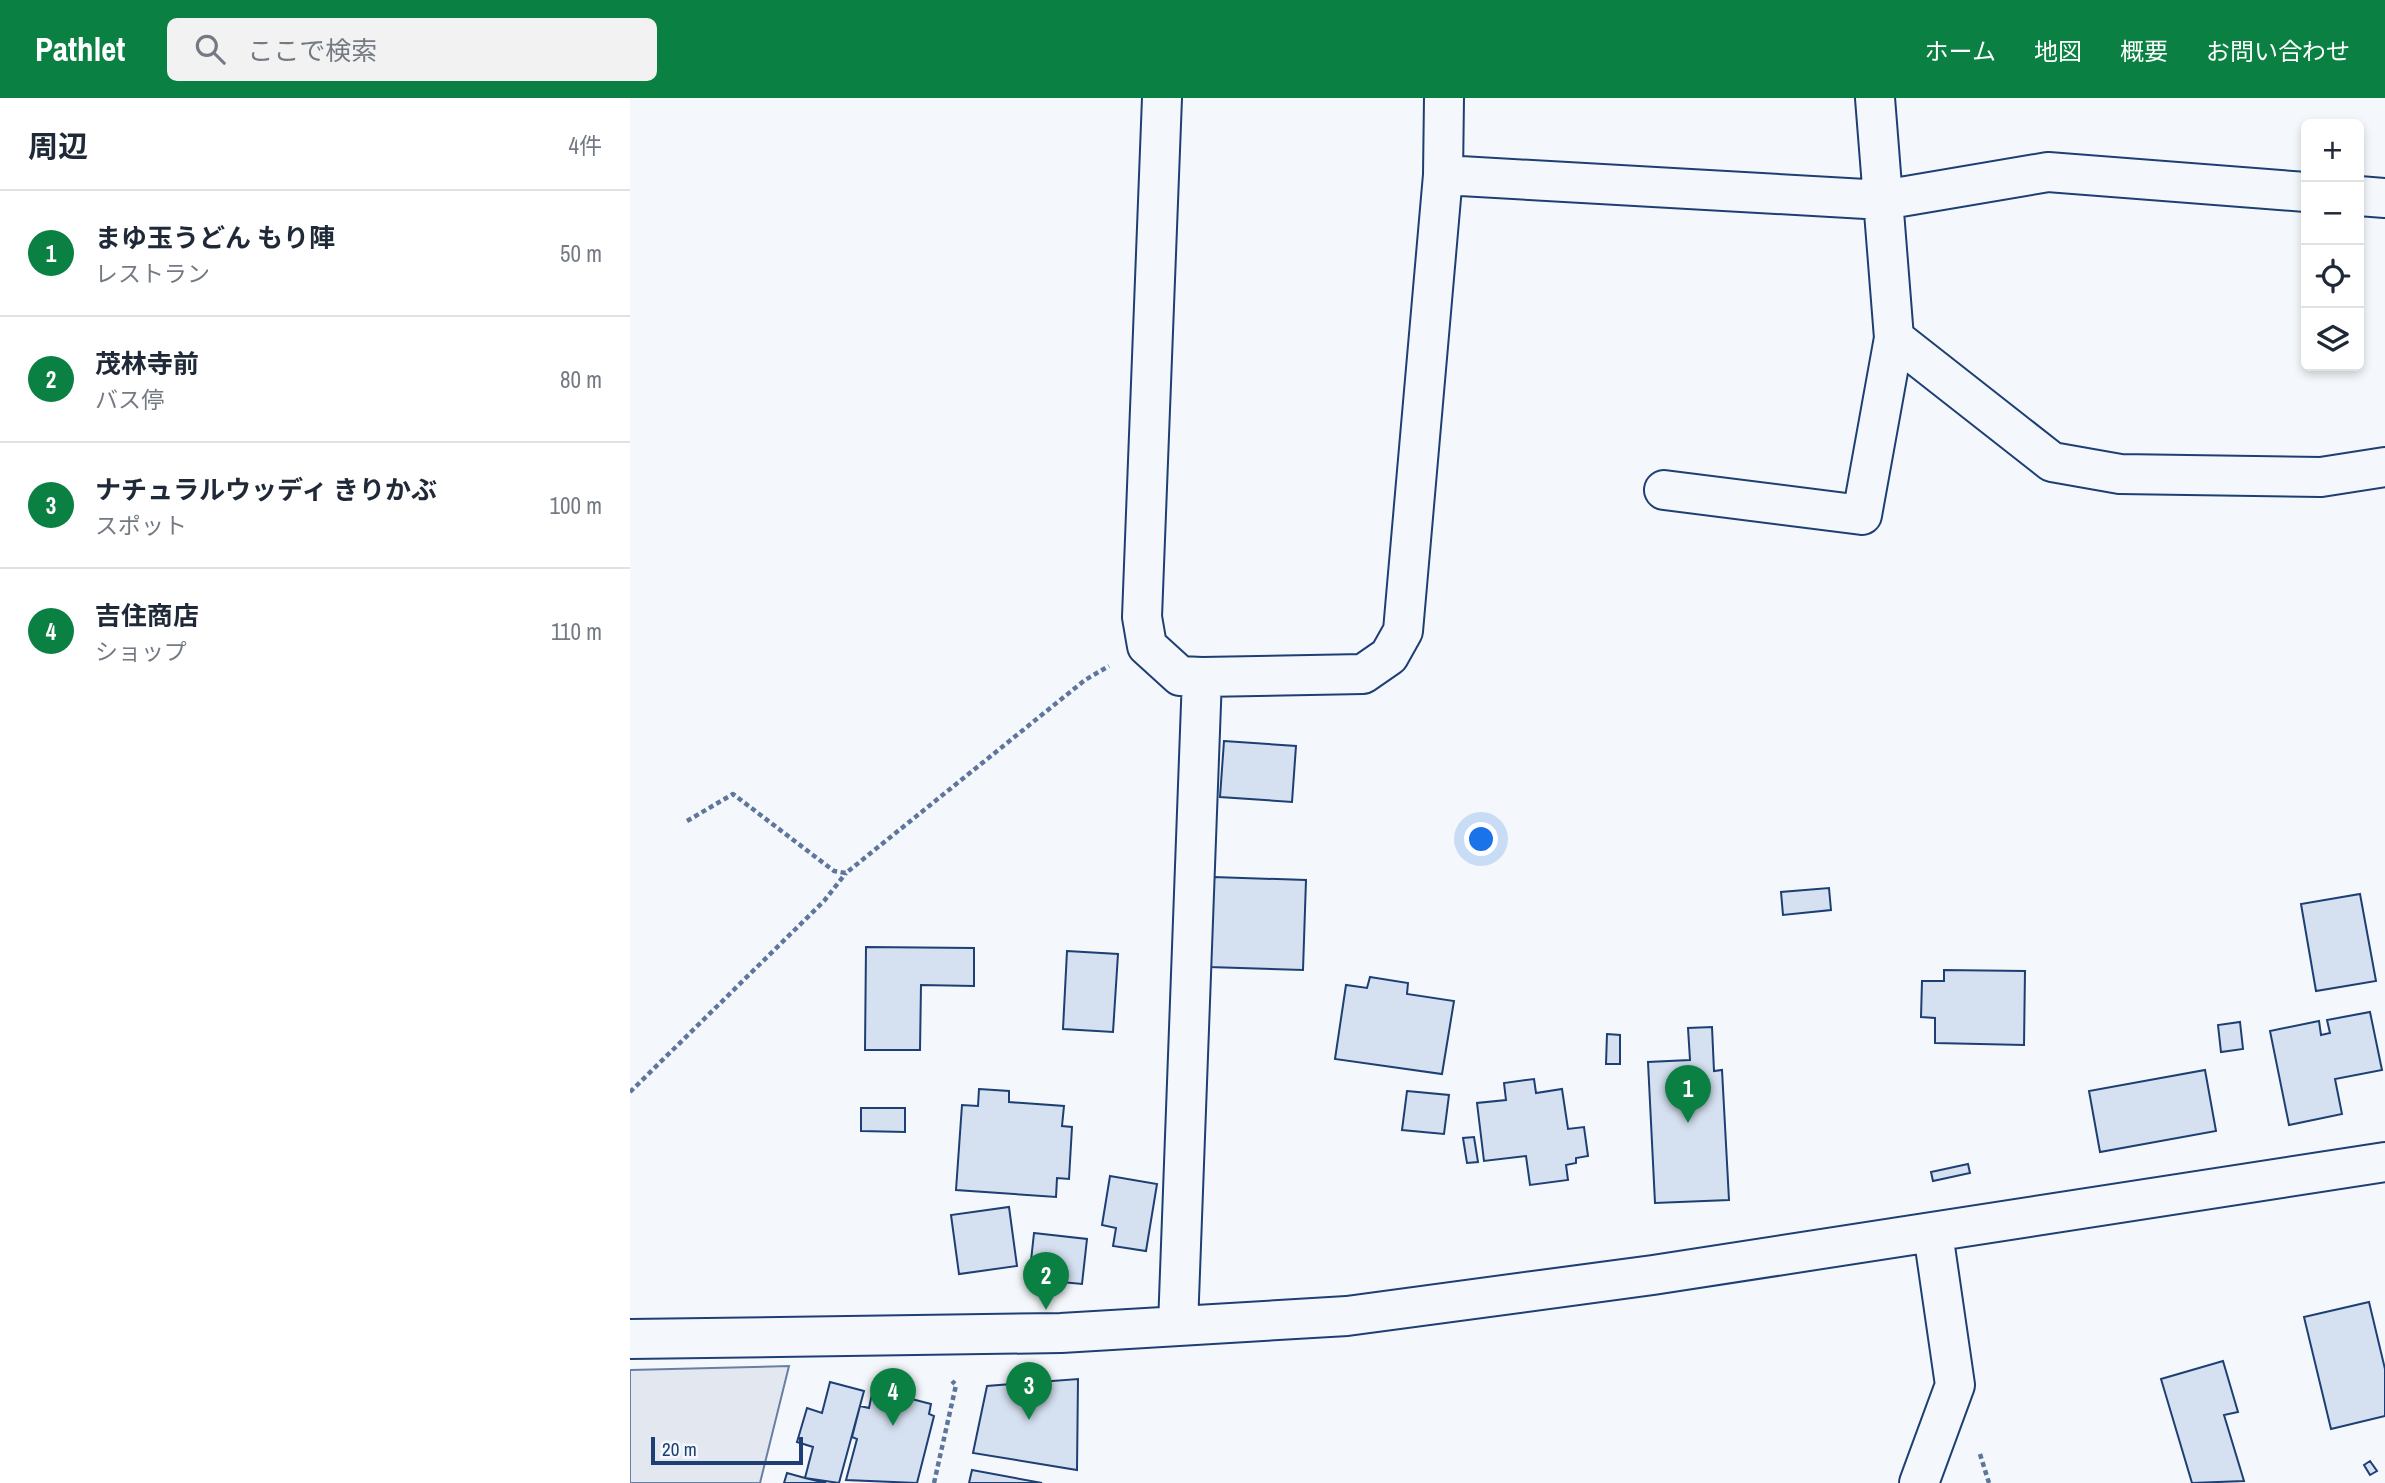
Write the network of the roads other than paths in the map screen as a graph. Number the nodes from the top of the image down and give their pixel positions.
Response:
1 (1162, 98) edge
2 (1444, 98) edge
3 (1875, 98) edge
4 (1443, 175) junction
5 (2301, 192) edge
6 (2364, 196) edge
7 (2385, 198) edge
8 (1883, 200) junction
9 (1894, 338) junction
10 (2385, 467) edge
11 (1664, 490) dead end
12 (1202, 677) junction
13 (2385, 1161) edge
14 (1933, 1233) junction
15 (1178, 1326) junction
16 (630, 1339) edge
17 (1920, 1483) edge

1 - 12 street
2 - 4 street
3 - 8 street
4 - 8 street
4 - 12 street
5 - 8 street
6 - 7 street
8 - 9 street
9 - 10 street
9 - 11 street
12 - 15 street
13 - 14 street
14 - 15 street
14 - 17 street
15 - 16 street

